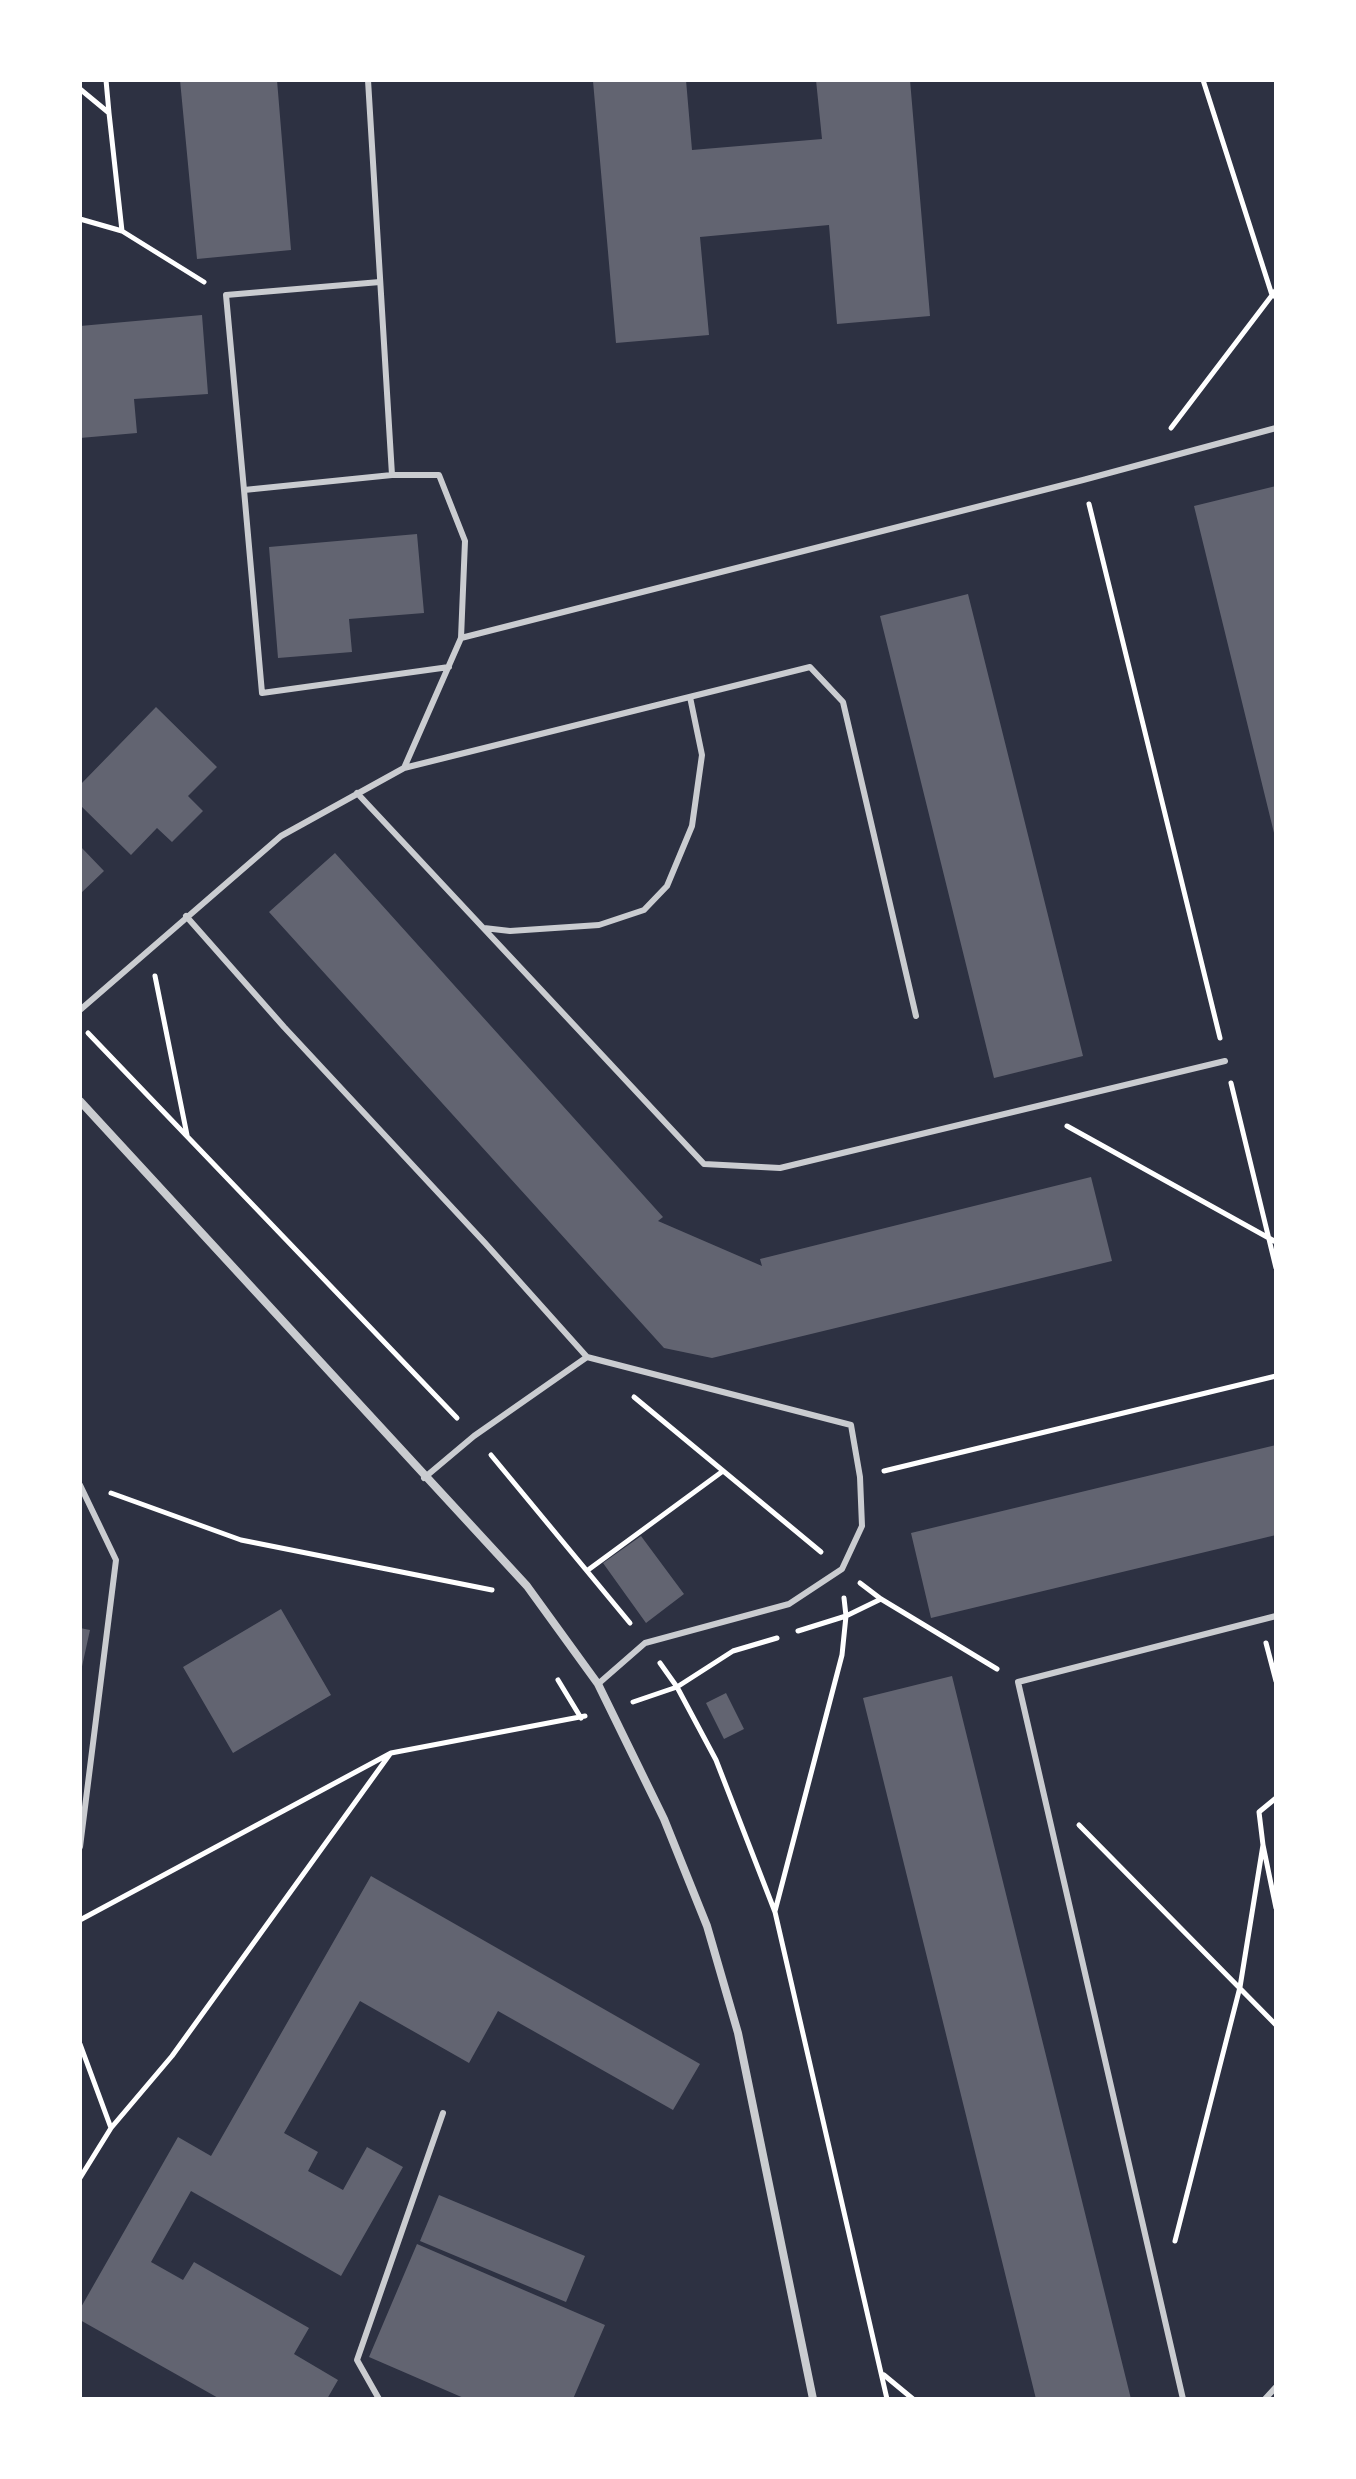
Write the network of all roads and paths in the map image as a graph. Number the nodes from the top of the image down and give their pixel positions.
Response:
1 (106, 80) edge
2 (368, 80) edge
3 (1203, 80) edge
4 (80, 89) edge
5 (109, 113) junction
6 (80, 219) edge
7 (122, 231) junction
8 (380, 282) junction
9 (1275, 294) edge
10 (226, 295) junction
11 (1276, 428) edge
12 (1143, 464) junction
13 (392, 475) junction
14 (1083, 480) junction
15 (244, 490) junction
16 (461, 638) junction
17 (449, 667) junction
18 (690, 697) junction
19 (404, 768) junction
20 (357, 793) junction
21 (186, 916) junction
22 (484, 928) junction
23 (150, 948) junction
24 (80, 1010) edge
25 (916, 1016) dead end
26 (1225, 1061) junction
27 (80, 1101) edge
28 (1034, 1107) junction
29 (187, 1136) dead end
30 (1269, 1238) junction
31 (1276, 1242) edge
32 (1276, 1268) edge
33 (587, 1357) junction
34 (1276, 1376) edge
35 (632, 1395) dead end
36 (723, 1471) junction
37 (860, 1477) junction
38 (424, 1478) junction
39 (80, 1485) edge
40 (108, 1492) dead end
41 (842, 1569) junction
42 (588, 1570) dead end
43 (494, 1590) dead end
44 (881, 1599) junction
45 (846, 1616) junction
46 (1276, 1616) edge
47 (1260, 1620) junction
48 (1276, 1681) edge
49 (1018, 1682) junction
50 (598, 1684) junction
51 (610, 1709) junction
52 (391, 1753) junction
53 (1042, 1788) junction
54 (1276, 1798) edge
55 (1263, 1845) junction
56 (80, 1847) edge
57 (1276, 1908) edge
58 (775, 1912) dead end
59 (80, 1920) edge
60 (1240, 1987) junction
61 (1276, 2025) edge
62 (80, 2044) edge
63 (443, 2113) dead end
64 (111, 2128) junction
65 (80, 2178) edge
66 (1174, 2245) dead end
67 (883, 2374) dead end
68 (1276, 2387) edge
69 (379, 2399) edge
70 (813, 2399) edge
71 (913, 2399) edge
72 (1183, 2399) edge
73 (1265, 2399) edge

1 - 5 path
2 - 8 lane
3 - 9 path
4 - 5 path
5 - 7 path
6 - 7 path
7 - 10 path
8 - 10 lane
8 - 13 lane
9 - 12 path
10 - 15 lane
11 - 12 lane
12 - 14 lane
13 - 15 lane
13 - 16 lane
14 - 16 lane
14 - 26 path
15 - 17 lane
16 - 17 lane
17 - 19 lane
18 - 19 lane
18 - 22 lane
18 - 25 lane
19 - 20 lane
20 - 21 lane
20 - 22 lane
21 - 23 lane
21 - 33 lane
22 - 28 lane
23 - 24 lane
23 - 29 path
26 - 28 lane
26 - 30 path
27 - 38 street
28 - 30 path
30 - 31 path
30 - 32 path
33 - 37 lane
33 - 38 lane
34 - 37 path
35 - 36 path
36 - 41 path
36 - 42 path
37 - 41 lane
38 - 50 street
39 - 56 lane
40 - 43 path
41 - 44 path
41 - 45 path
41 - 50 lane
44 - 45 path
44 - 49 path
45 - 51 path
45 - 58 path
46 - 47 lane
47 - 48 path
47 - 49 lane
49 - 53 lane
50 - 51 street
51 - 52 path
51 - 70 street
52 - 59 path
52 - 64 path
53 - 60 path
53 - 72 lane
54 - 55 path
55 - 57 path
55 - 60 path
60 - 61 path
60 - 66 path
62 - 64 path
63 - 69 lane
64 - 65 path
67 - 71 path
68 - 73 lane

